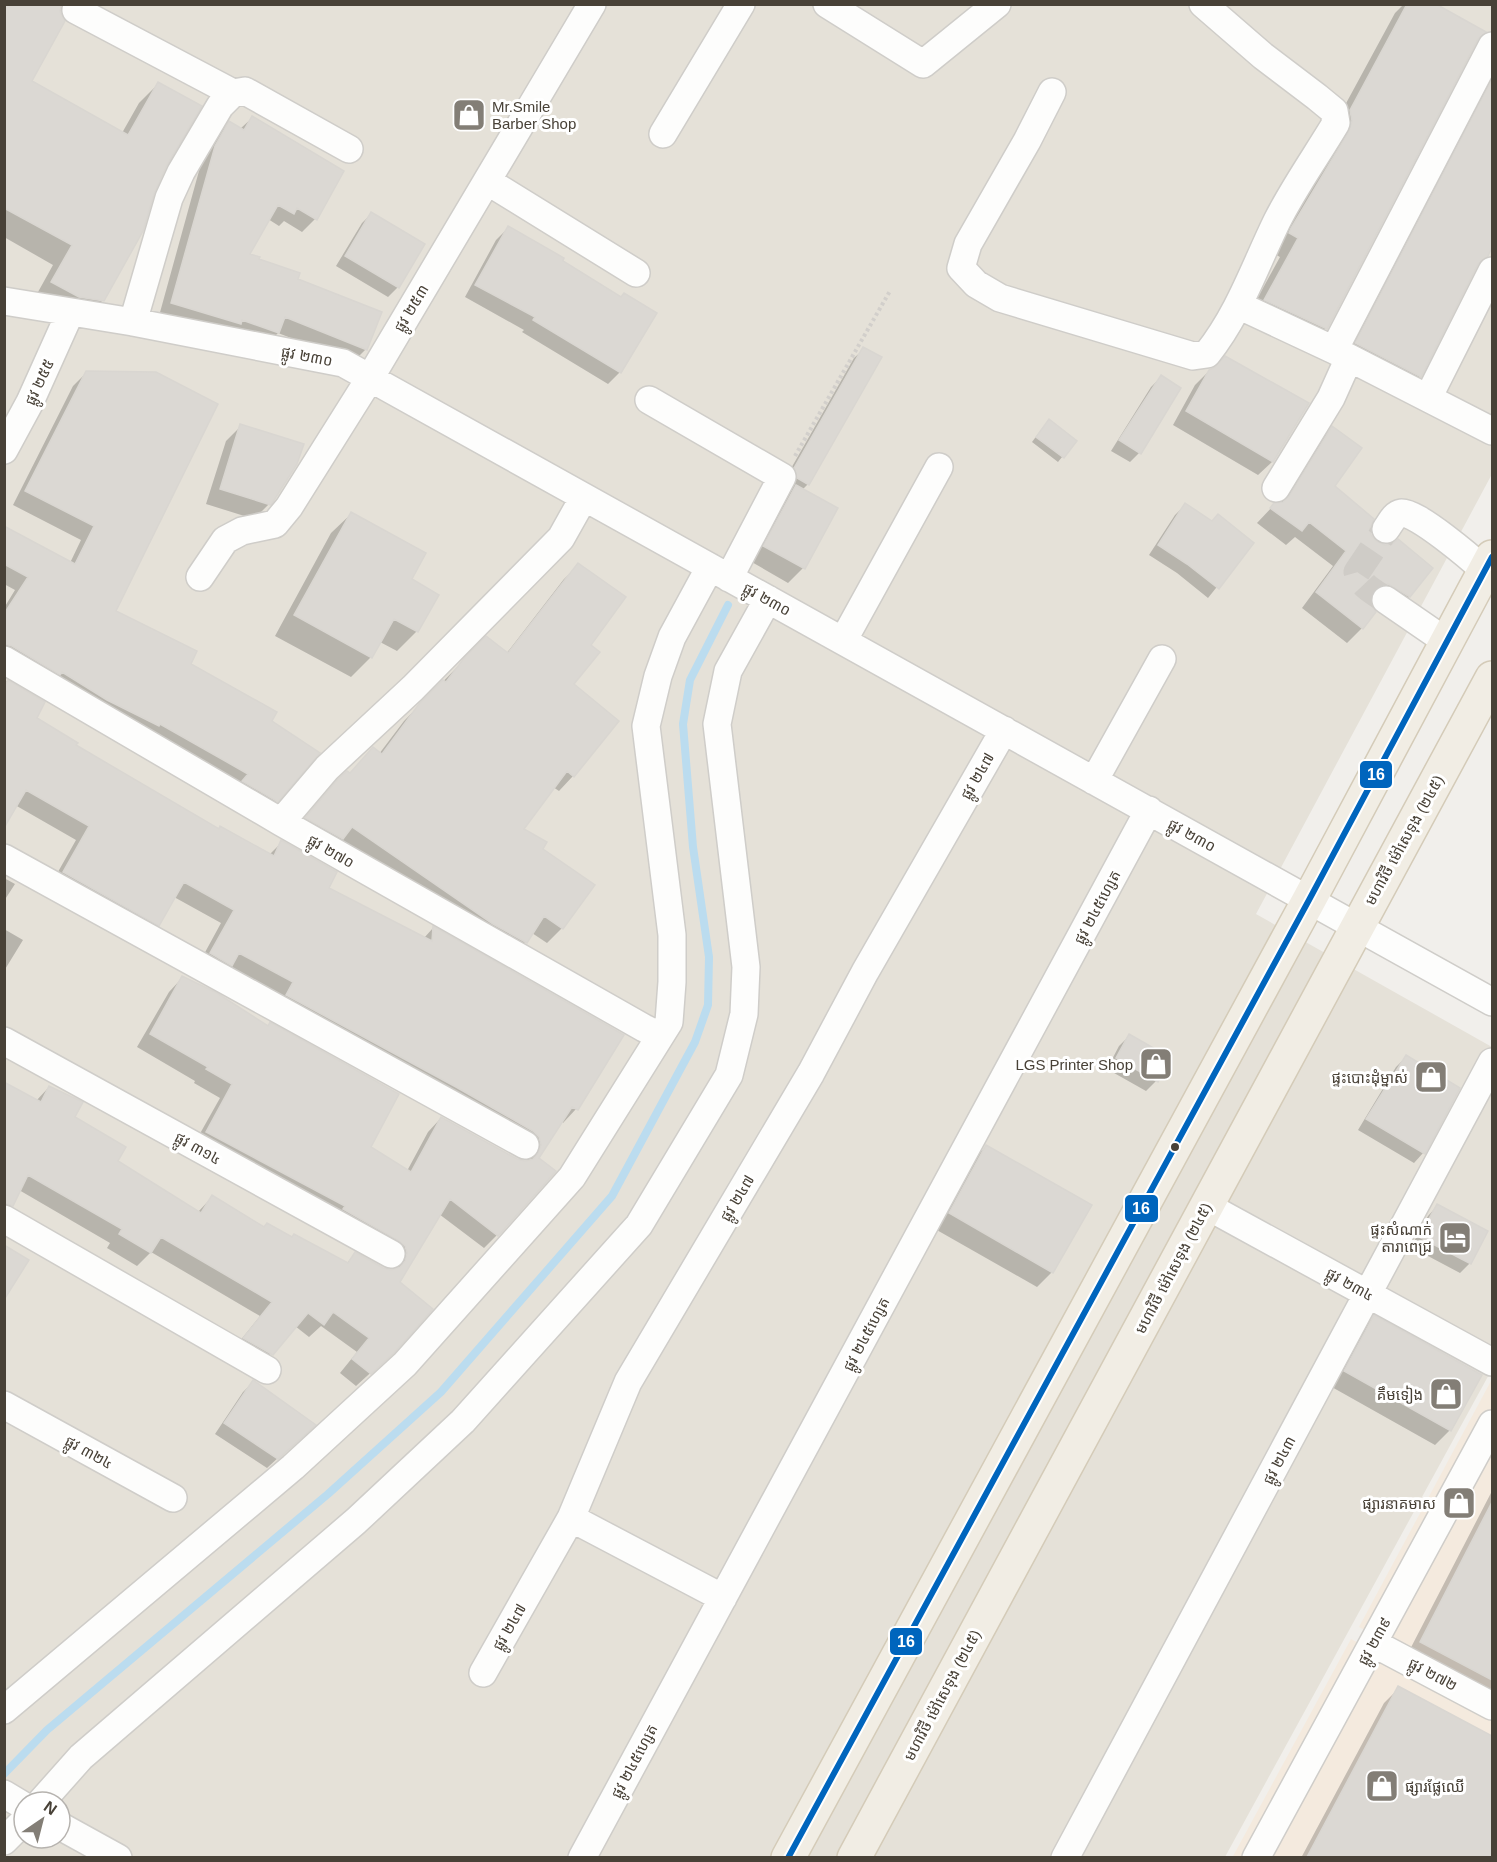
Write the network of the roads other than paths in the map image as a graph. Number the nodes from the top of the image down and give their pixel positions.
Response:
1 (592, 4) edge
2 (741, 4) edge
3 (827, 4) edge
4 (997, 4) edge
5 (1203, 4) edge
6 (76, 10) dead end
7 (1492, 46) edge
8 (1052, 92) dead end
9 (233, 93) junction
10 (663, 134) dead end
11 (350, 149) dead end
12 (487, 181) junction
13 (1492, 271) edge
14 (636, 273) dead end
15 (4, 301) edge
16 (1238, 305) junction
17 (70, 313) junction
18 (133, 322) junction
19 (1341, 354) junction
20 (370, 378) junction
21 (1428, 398) junction
22 (649, 399) dead end
23 (1492, 431) edge
24 (4, 450) edge
25 (939, 467) dead end
26 (1276, 488) dead end
27 (584, 497) junction
28 (1386, 530) tunnel mouth
29 (1489, 564) edge
30 (720, 572) junction
31 (200, 577) dead end
32 (768, 599) junction
33 (1386, 600) tunnel mouth
34 (843, 641) junction
35 (1447, 642) junction
36 (1162, 658) dead end
37 (4, 660) edge
38 (1492, 678) edge
39 (1004, 730) junction
40 (1094, 781) junction
41 (1149, 810) junction
42 (281, 822) junction
43 (4, 858) edge
44 (1309, 900) junction
45 (1357, 926) junction
46 (1492, 1002) edge
47 (662, 1032) junction
48 (4, 1041) edge
49 (1492, 1062) edge
50 (525, 1145) dead end
51 (1207, 1206) junction
52 (4, 1219) edge
53 (391, 1254) dead end
54 (1368, 1294) junction
55 (1492, 1362) edge
56 (267, 1370) dead end
57 (4, 1405) edge
58 (1492, 1424) edge
59 (173, 1498) dead end
60 (571, 1518) junction
61 (723, 1598) junction
62 (1373, 1643) junction
63 (483, 1673) dead end
64 (1492, 1706) edge
65 (4, 1710) edge
66 (52, 1790) edge
67 (72, 1832) edge
68 (118, 1857) edge
69 (582, 1857) edge
70 (788, 1857) edge
71 (854, 1857) edge
72 (1065, 1857) edge
73 (1257, 1857) edge

1 - 12 street, ផ្លូវ ២៥៣
2 - 10 street
3 - 4 street
5 - 16 street
6 - 9 street
7 - 19 street
8 - 16 street
9 - 11 street
9 - 18 street
12 - 14 street
12 - 20 street, ផ្លូវ ២៥៣
13 - 21 street
15 - 17 street, ផ្លូវ ២៣០
16 - 19 street
17 - 18 street, ផ្លូវ ២៣០
17 - 24 street, ផ្លូវ ២៥៥
18 - 20 street, ផ្លូវ ២៣០
19 - 21 street
19 - 26 street
20 - 27 street, ផ្លូវ ២៣០
20 - 31 street, ផ្លូវ ២៥៣
21 - 23 street
22 - 30 street
25 - 34 street
27 - 30 street, ផ្លូវ ២៣០
27 - 42 street
28 - 29 street
29 - 35 main road
30 - 32 street, ផ្លូវ ២៣០
30 - 47 street
32 - 34 street, ផ្លូវ ២៣០
32 - 66 street
33 - 35 street
34 - 39 street, ផ្លូវ ២៣០
35 - 44 main road
36 - 40 street
37 - 42 street, ផ្លូវ ២៧០
38 - 45 main road, មហាវិថី ម៉ៅសេទុង (២៤៥)
39 - 40 street, ផ្លូវ ២៣០
39 - 60 street, ផ្លូវ ២៤៧
40 - 41 street, ផ្លូវ ២៣០
41 - 44 street, ផ្លូវ ២៣០
41 - 61 street, ផ្លូវ ២៤៥ហ្សេត
42 - 47 street, ផ្លូវ ២៧០
43 - 50 street
44 - 45 street, ផ្លូវ ២៣០
44 - 70 main road
45 - 46 street, ផ្លូវ ២៣០
45 - 51 main road, មហាវិថី ម៉ៅសេទុង (២៤៥)
47 - 65 street
48 - 53 street, ផ្លូវ ៣១៤
49 - 54 street, ផ្លូវ ២៤៣
51 - 54 street, ផ្លូវ ២៣៤
51 - 71 main road, មហាវិថី ម៉ៅសេទុង (២៤៥)
52 - 56 street
54 - 55 street, ផ្លូវ ២៣៤
54 - 72 street, ផ្លូវ ២៤៣
57 - 59 street, ផ្លូវ ៣២៤
58 - 62 street, ផ្លូវ ២៣៩
60 - 61 street
60 - 63 street, ផ្លូវ ២៤៧
61 - 69 street, ផ្លូវ ២៤៥ហ្សេត
62 - 64 street, ផ្លូវ ២៧២
62 - 73 street, ផ្លូវ ២៣៩
67 - 68 street

